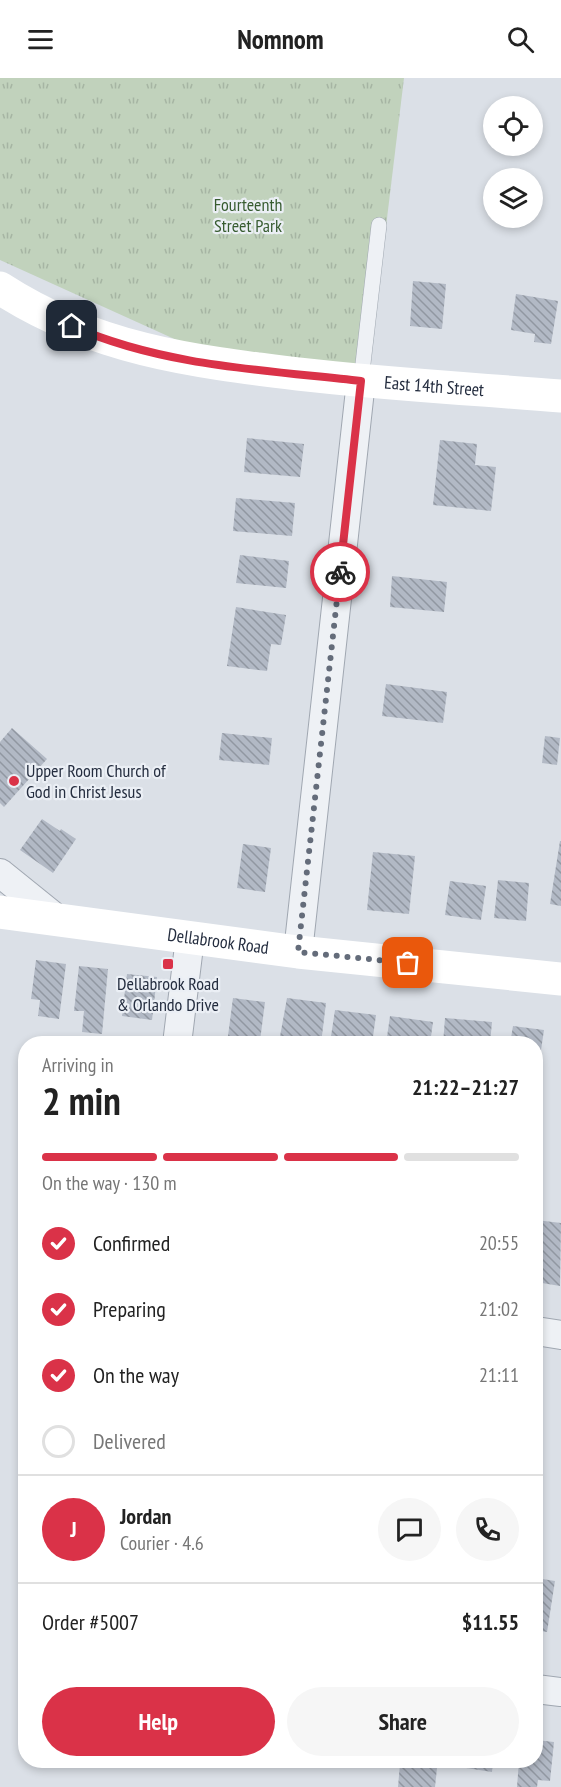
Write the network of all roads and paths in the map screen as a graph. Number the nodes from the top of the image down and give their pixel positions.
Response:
1 (379, 225) dead end
2 (0, 288) edge
3 (361, 381) junction
4 (561, 396) edge
5 (0, 873) edge
6 (0, 912) edge
7 (57, 919) junction
8 (190, 938) junction
9 (298, 952) junction
10 (561, 979) edge
11 (178, 1036) edge
12 (543, 1332) edge
13 (561, 1335) edge
14 (543, 1690) edge
15 (561, 1692) edge

1 - 3 lane
2 - 3 main road, East 14th Street
3 - 4 main road, East 14th Street
3 - 9 street
5 - 7 street
6 - 7 main road, Dellabrook Road
7 - 8 main road, Dellabrook Road
8 - 9 main road, Dellabrook Road
8 - 11 street
9 - 10 main road, Dellabrook Road
12 - 13 street
14 - 15 street

